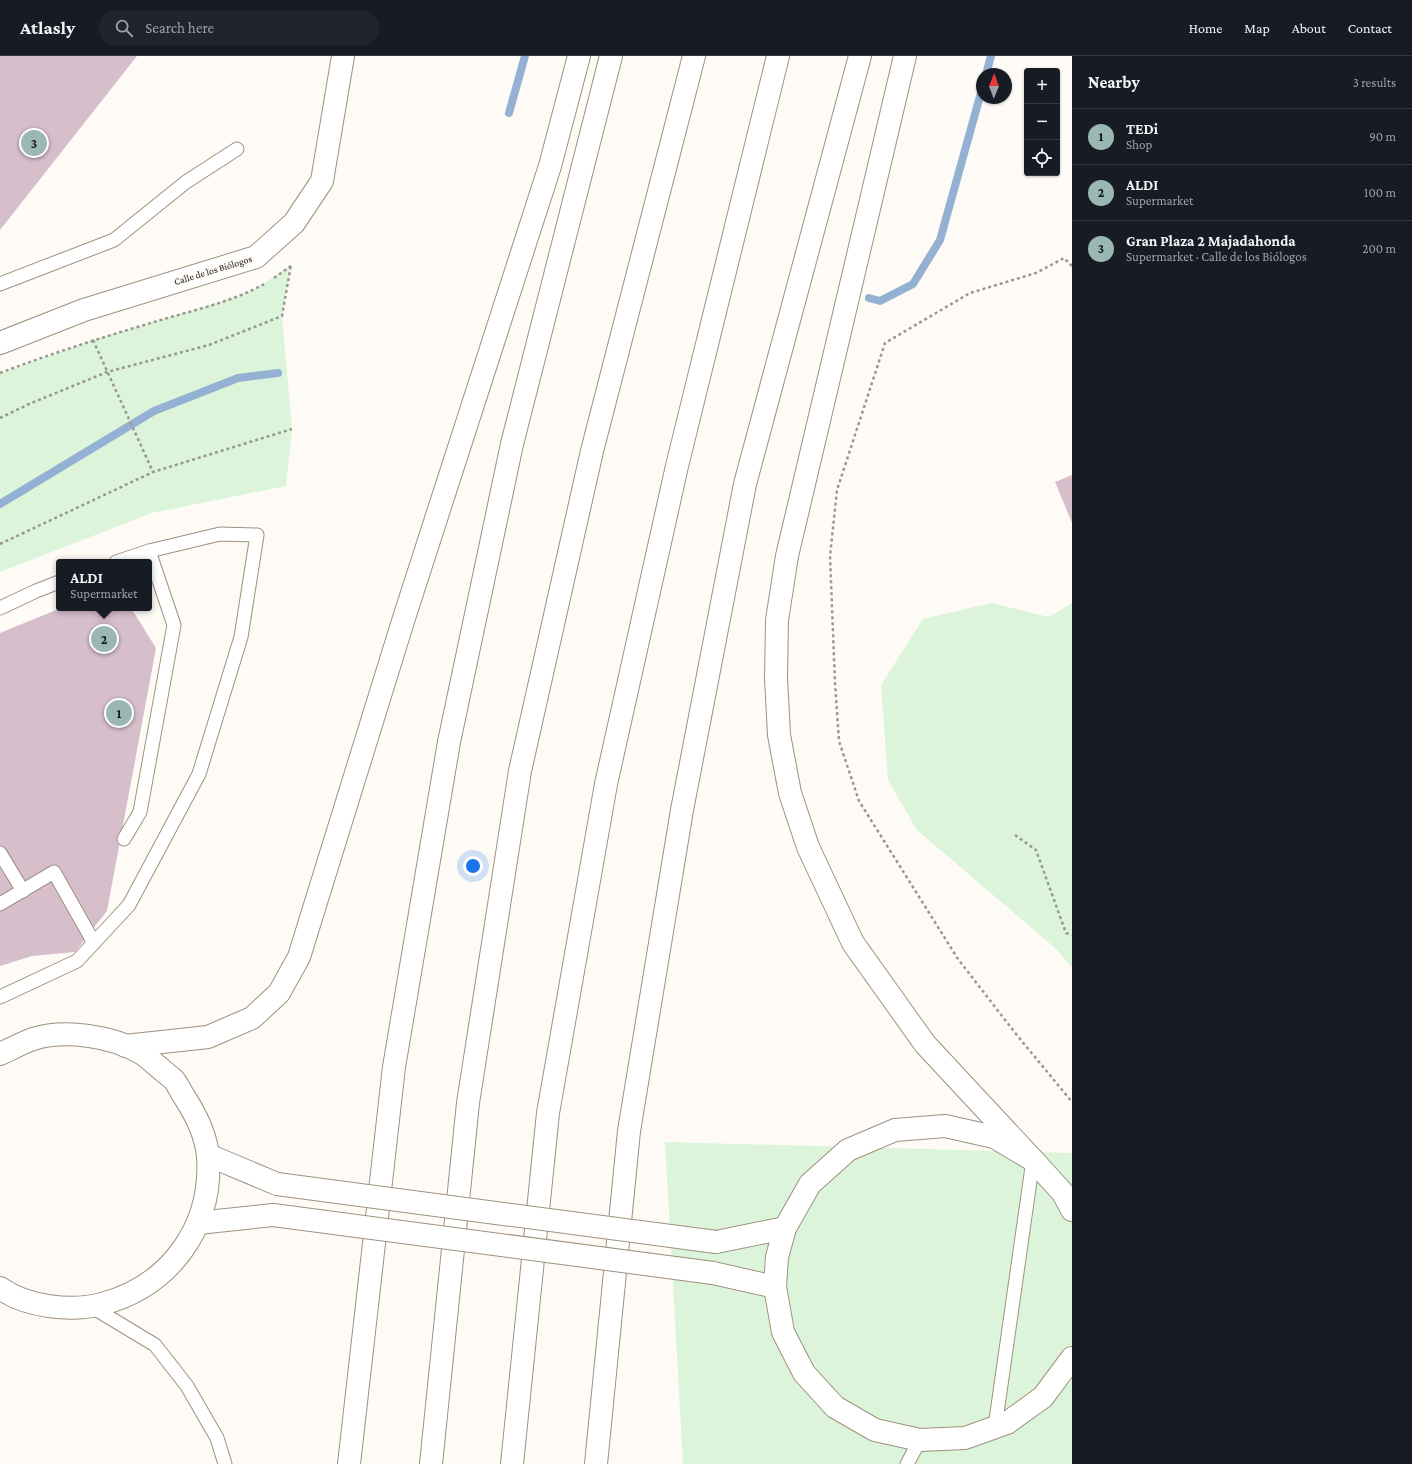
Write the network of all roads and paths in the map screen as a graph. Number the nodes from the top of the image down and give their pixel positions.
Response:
1 (342, 56) edge
2 (580, 56) edge
3 (611, 56) edge
4 (694, 56) edge
5 (778, 56) edge
6 (860, 56) edge
7 (905, 56) edge
8 (236, 149) dead end
9 (1072, 266) edge
10 (0, 284) edge
11 (94, 340) junction
12 (0, 343) edge
13 (107, 372) junction
14 (0, 373) edge
15 (0, 418) edge
16 (292, 429) dead end
17 (153, 472) junction
18 (0, 544) edge
19 (149, 550) junction
20 (124, 559) edge
21 (152, 559) edge
22 (152, 559) edge
23 (56, 583) edge
24 (0, 608) edge
25 (1015, 835) dead end
26 (124, 839) dead end
27 (0, 853) edge
28 (23, 891) junction
29 (0, 904) edge
30 (1072, 936) edge
31 (94, 943) junction
32 (0, 997) edge
33 (125, 1046) junction
34 (0, 1054) edge
35 (1072, 1102) edge
36 (208, 1155) junction
37 (1033, 1160) junction
38 (1072, 1210) edge
39 (198, 1223) junction
40 (785, 1228) junction
41 (775, 1287) junction
42 (1, 1292) edge
43 (92, 1306) junction
44 (1072, 1358) edge
45 (995, 1427) junction
46 (920, 1440) junction
47 (225, 1464) edge
48 (349, 1464) edge
49 (431, 1464) edge
50 (512, 1464) edge
51 (596, 1464) edge
52 (907, 1464) edge

1 - 12 main road, Calle de los Biólogos
2 - 33 main road
3 - 48 main road
4 - 49 main road
5 - 50 main road
6 - 51 main road
7 - 37 main road
8 - 10 lane
9 - 35 path
11 - 13 path
11 - 13 path
11 - 14 path
13 - 15 path
13 - 17 path
16 - 17 path
17 - 18 path
19 - 20 lane
19 - 21 lane
19 - 31 lane
22 - 26 lane
23 - 24 lane
25 - 30 path
27 - 28 lane
28 - 29 lane
28 - 31 lane
31 - 32 lane
33 - 34 main road
33 - 36 main road
36 - 39 main road
36 - 40 main road, bridge
37 - 38 main road
37 - 40 main road
37 - 45 lane
39 - 41 main road, bridge
39 - 43 main road
40 - 41 main road
41 - 46 main road
42 - 43 main road
43 - 47 lane
44 - 45 main road
45 - 46 main road
46 - 52 lane

